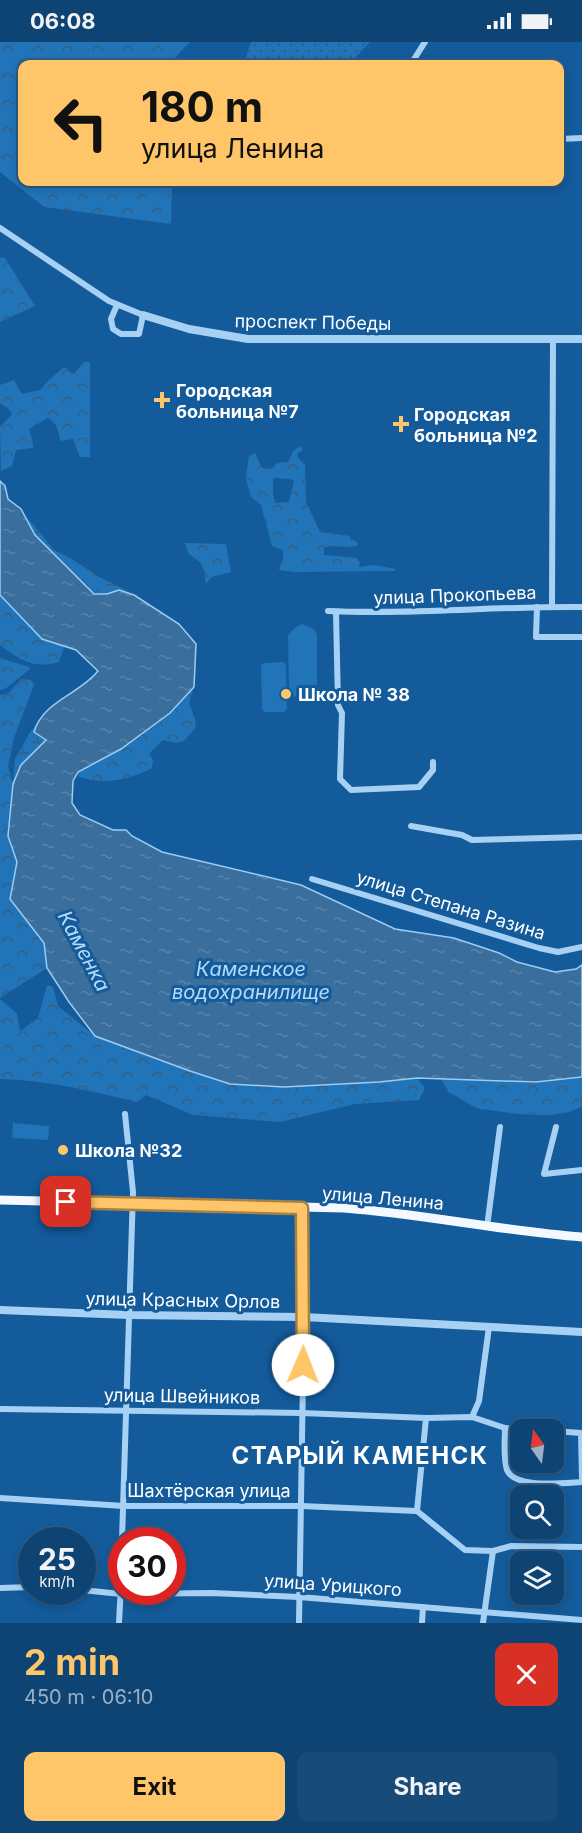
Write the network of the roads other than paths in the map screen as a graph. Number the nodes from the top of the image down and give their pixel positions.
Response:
1 (425, 42) edge
2 (414, 60) edge
3 (582, 138) edge
4 (564, 139) edge
5 (0, 228) edge
6 (117, 305) junction
7 (143, 315) junction
8 (553, 339) junction
9 (582, 339) edge
10 (537, 607) junction
11 (552, 607) junction
12 (582, 607) edge
13 (328, 611) dead end
14 (336, 612) junction
15 (582, 637) edge
16 (432, 762) dead end
17 (411, 825) dead end
18 (582, 837) edge
19 (312, 879) dead end
20 (582, 947) edge
21 (125, 1114) dead end
22 (500, 1127) dead end
23 (556, 1127) dead end
24 (582, 1170) edge
25 (0, 1200) edge
26 (132, 1204) junction
27 (302, 1208) junction
28 (487, 1227) junction
29 (582, 1237) edge
30 (0, 1310) edge
31 (129, 1315) junction
32 (304, 1317) junction
33 (489, 1327) junction
34 (582, 1332) edge
35 (0, 1409) edge
36 (126, 1410) junction
37 (302, 1413) junction
38 (472, 1417) junction
39 (426, 1418) junction
40 (505, 1428) junction
41 (510, 1428) edge
42 (564, 1432) edge
43 (582, 1480) edge
44 (0, 1498) edge
45 (124, 1506) junction
46 (301, 1506) junction
47 (417, 1511) junction
48 (123, 1527) edge
49 (582, 1547) edge
50 (493, 1551) junction
51 (18, 1587) edge
52 (0, 1588) edge
53 (186, 1593) edge
54 (299, 1597) junction
55 (120, 1605) edge
56 (423, 1607) junction
57 (485, 1612) junction
58 (582, 1620) edge
59 (119, 1623) edge
60 (299, 1623) edge
61 (422, 1623) edge
62 (483, 1623) edge

1 - 2 street
3 - 4 street
5 - 6 street, проспект Победы
6 - 7 street, проспект Победы
6 - 7 street
7 - 8 street, проспект Победы
8 - 9 street, проспект Победы
8 - 11 street
10 - 11 street, улица Прокопьева
10 - 14 street, улица Прокопьева
10 - 15 street
11 - 12 street, улица Прокопьева
13 - 14 street, улица Прокопьева
14 - 16 street
17 - 18 street
19 - 20 street, улица Степана Разина
21 - 26 street
22 - 28 street
23 - 24 street
25 - 26 main road, улица Ленина
26 - 27 main road, улица Ленина
26 - 31 street
27 - 28 main road, улица Ленина
27 - 32 street
28 - 29 main road, улица Ленина
30 - 31 street, улица Красных Орлов
31 - 32 street, улица Красных Орлов
31 - 36 street
32 - 33 street, улица Красных Орлов
32 - 37 street
33 - 34 street, улица Красных Орлов
33 - 38 street
35 - 36 street, улица Швейников
36 - 37 street, улица Швейников
36 - 45 street
37 - 39 street, улица Швейников
37 - 46 street
38 - 39 street, улица Швейников
38 - 40 street, улица Швейников
39 - 47 street
40 - 41 street, улица Швейников
40 - 43 street
42 - 43 street
44 - 45 street, Шахтёрская улица
45 - 46 street, Шахтёрская улица
45 - 48 street
46 - 47 street, Шахтёрская улица
46 - 54 street
47 - 50 street
49 - 50 street
50 - 57 street
51 - 52 street
53 - 54 street, улица Урицкого
54 - 56 street, улица Урицкого
54 - 60 street
55 - 59 street
56 - 57 street, улица Урицкого
56 - 61 street
57 - 58 street, улица Урицкого
57 - 62 street

